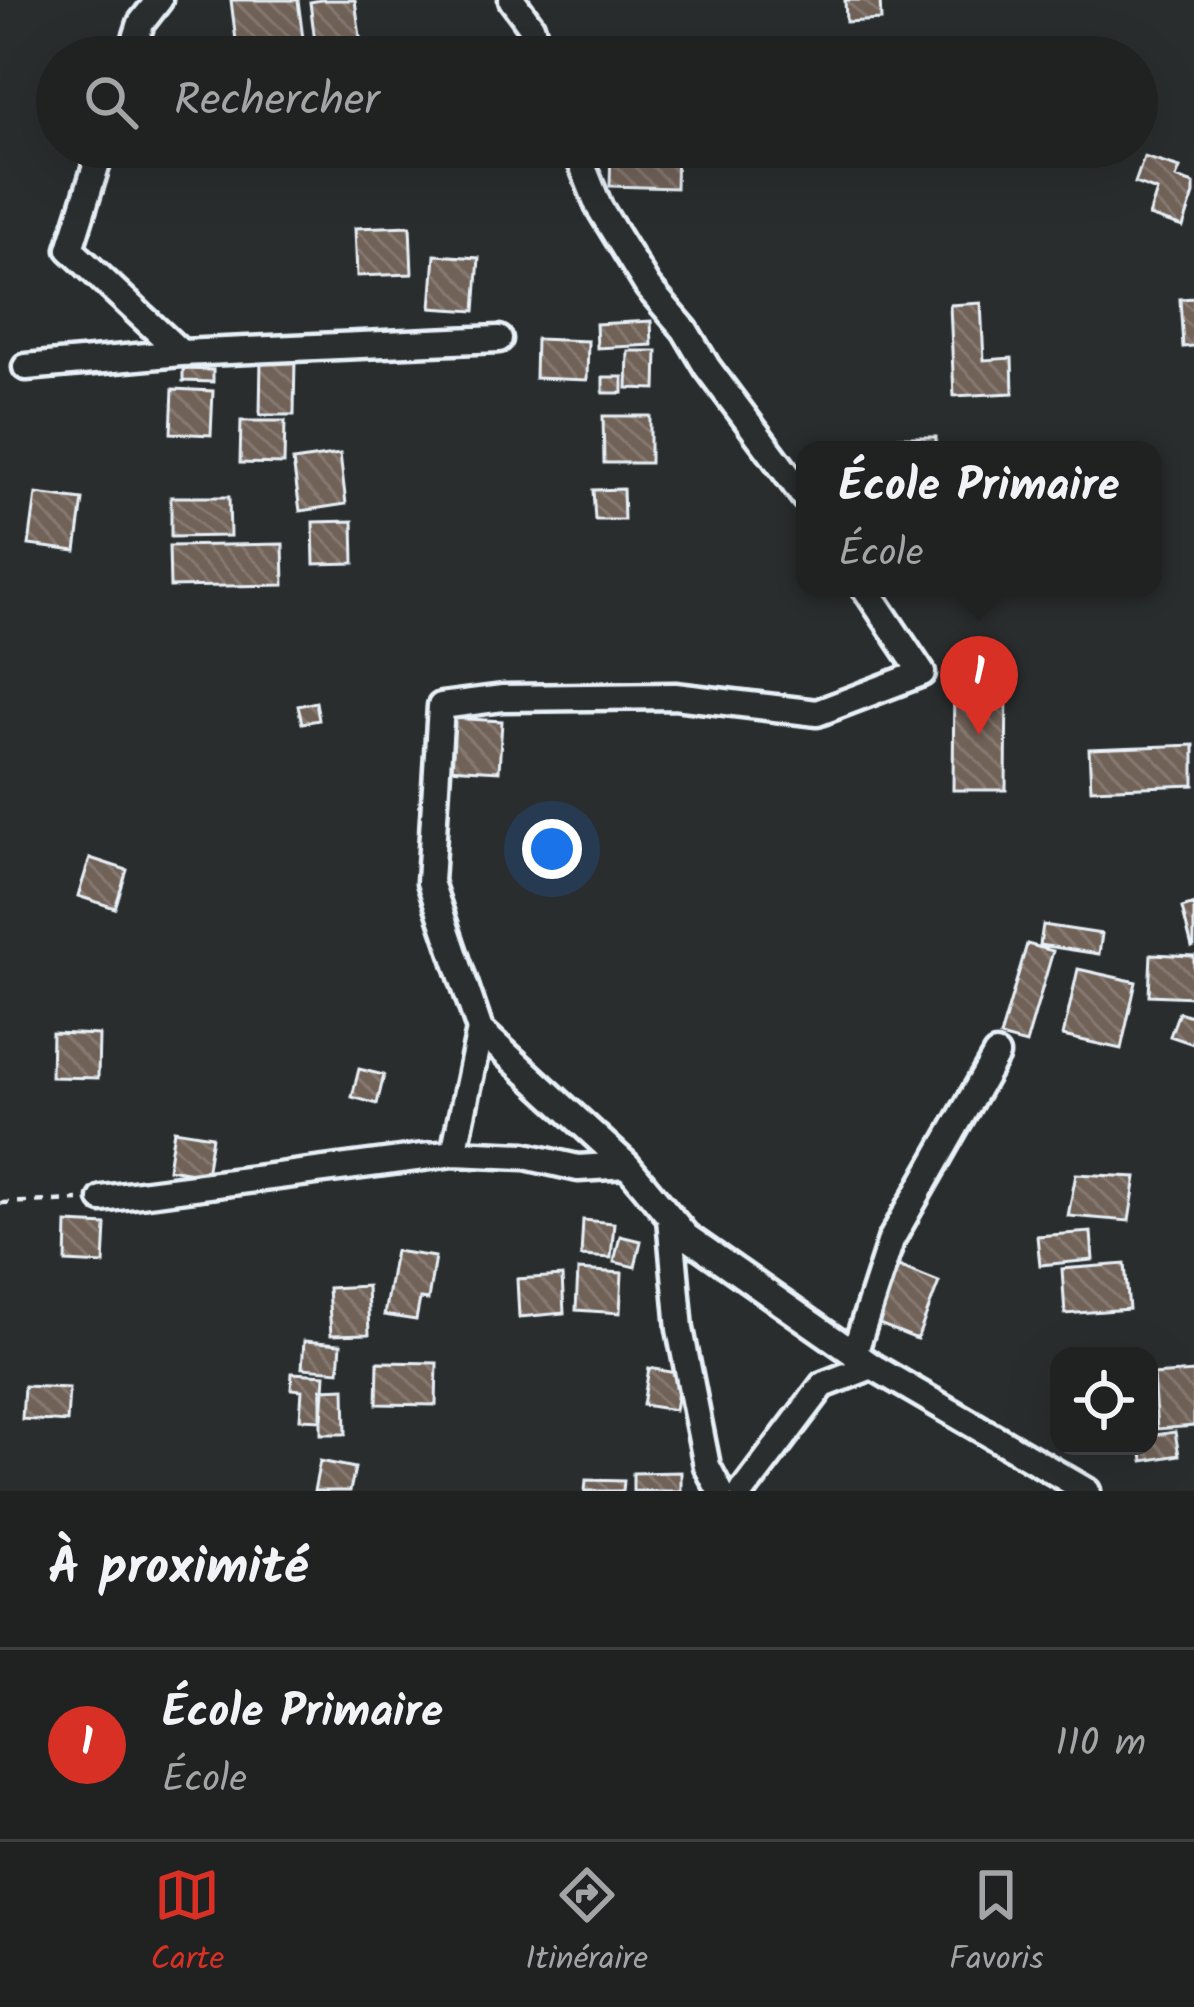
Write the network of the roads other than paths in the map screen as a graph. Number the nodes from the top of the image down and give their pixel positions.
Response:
1 (159, 0) edge
2 (512, 0) edge
3 (136, 36) edge
4 (534, 36) edge
5 (95, 168) edge
6 (583, 168) edge
7 (499, 339) dead end
8 (181, 352) junction
9 (26, 367) dead end
10 (796, 486) edge
11 (871, 597) edge
12 (480, 1030) junction
13 (996, 1055) dead end
14 (454, 1153) junction
15 (627, 1165) junction
16 (102, 1199) road end
17 (669, 1213) junction
18 (863, 1360) junction
19 (720, 1491) edge
20 (743, 1491) edge
21 (1087, 1491) edge

1 - 3 street
2 - 4 street
5 - 8 street
6 - 10 street
7 - 8 street
8 - 9 street
11 - 12 street
12 - 14 street
12 - 15 street
13 - 18 street
14 - 15 street
14 - 16 street
15 - 17 street
17 - 18 street
17 - 19 street
18 - 20 street
18 - 21 street

